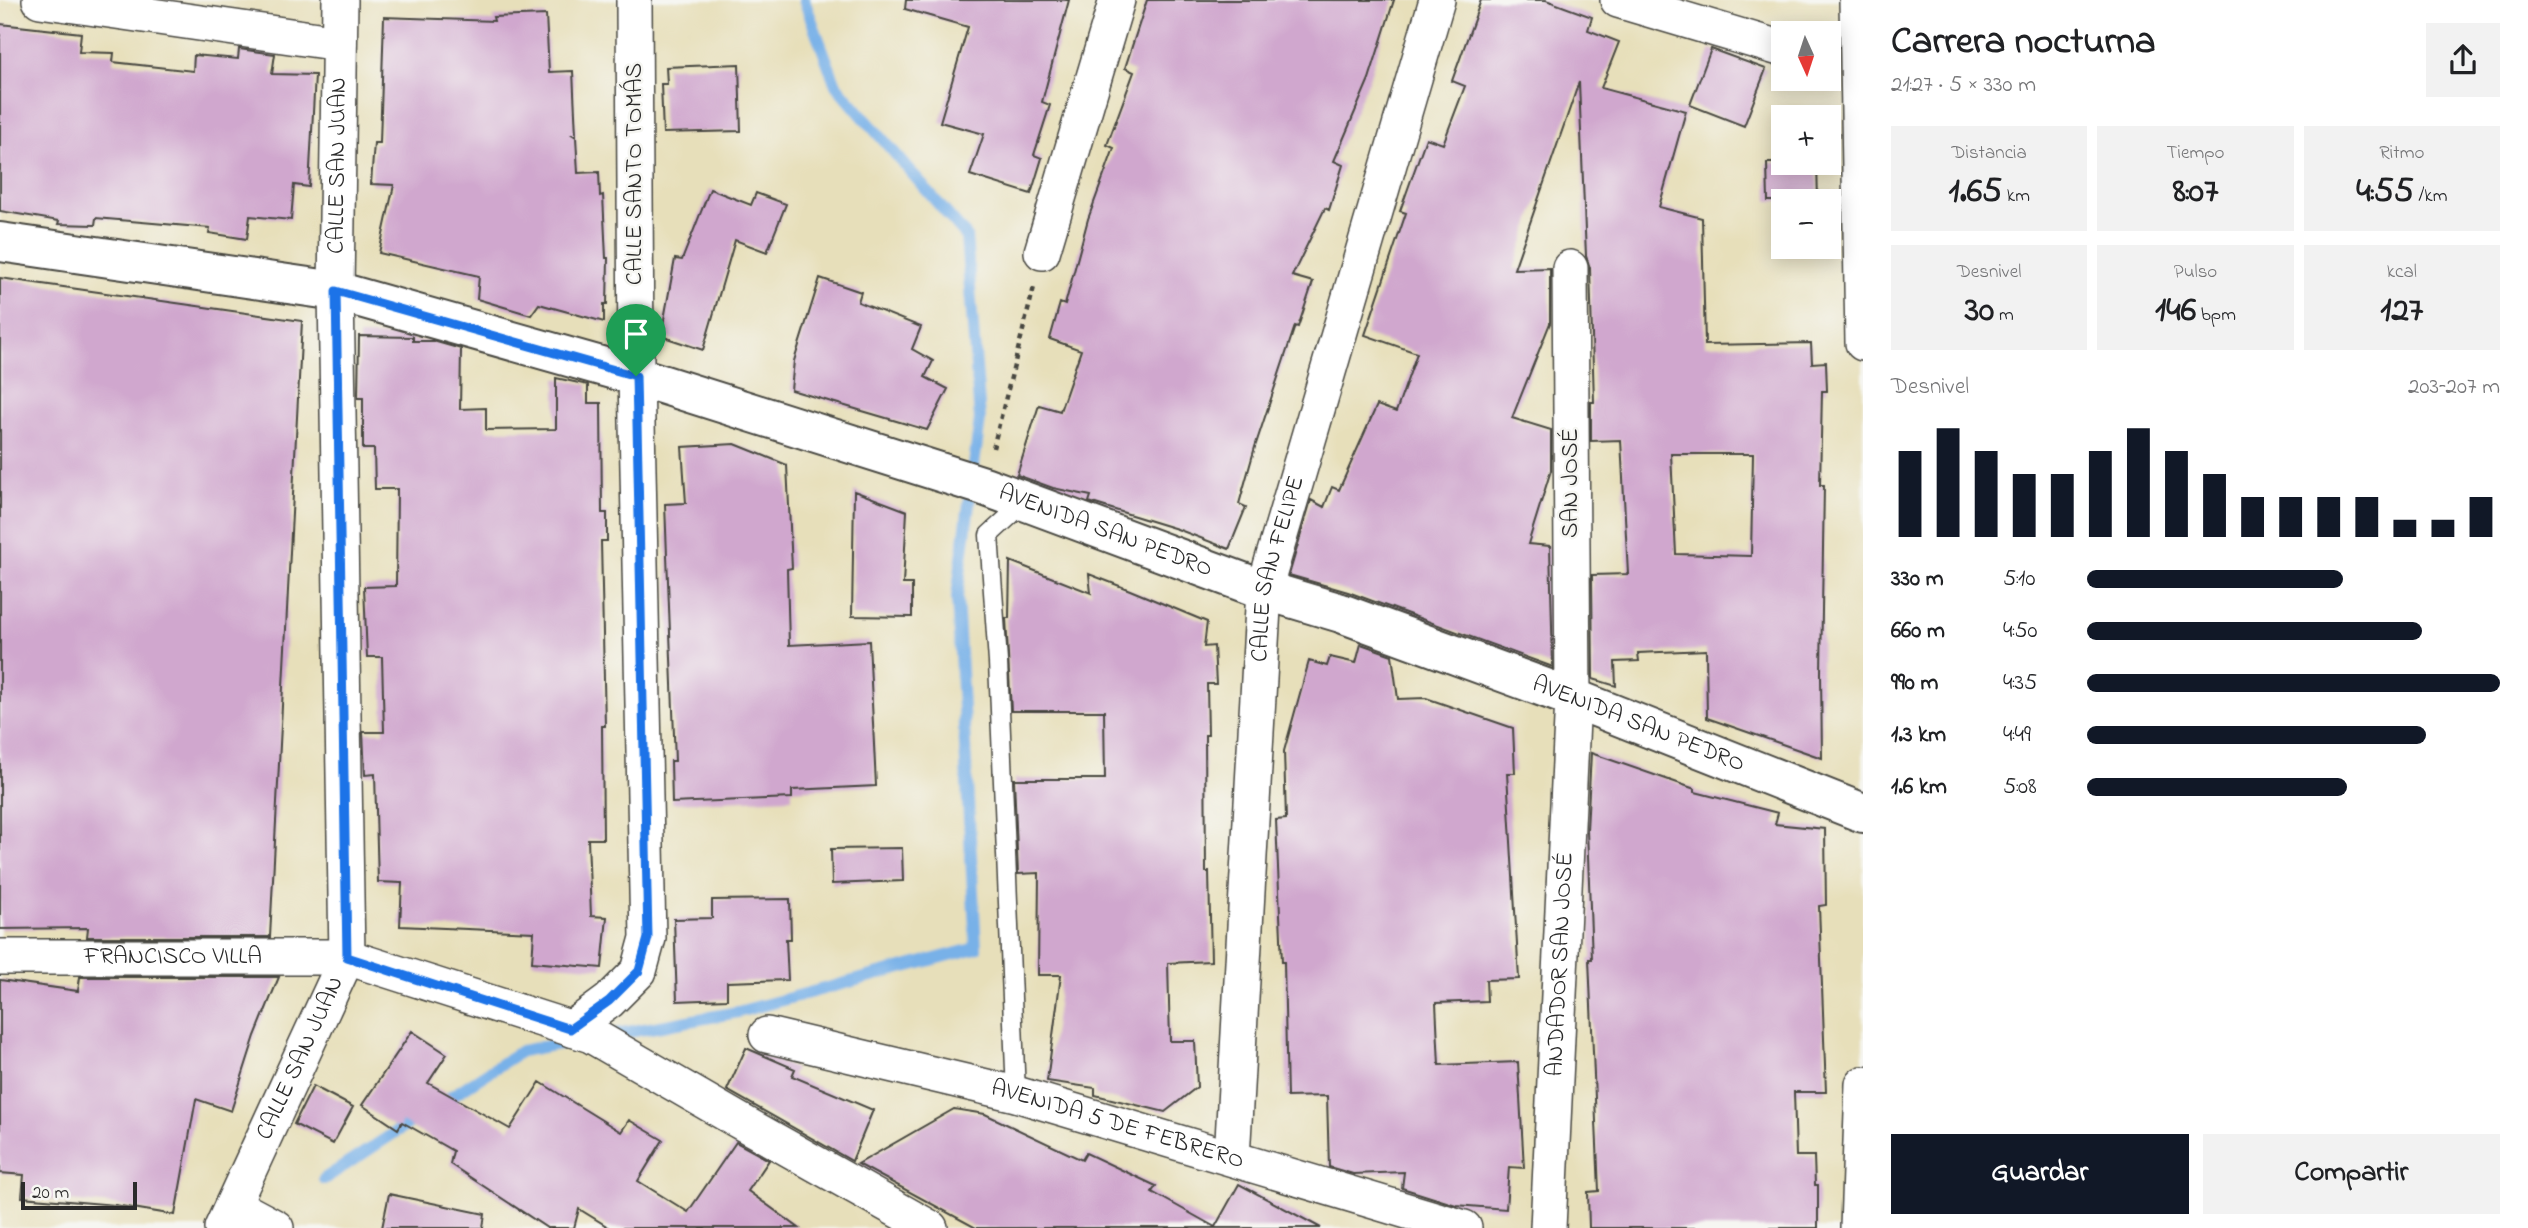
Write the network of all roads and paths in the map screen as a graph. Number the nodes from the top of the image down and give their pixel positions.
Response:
1 (40, 0) edge
2 (340, 0) edge
3 (634, 0) edge
4 (1117, 0) edge
5 (1437, 0) edge
6 (1618, 0) edge
7 (1857, 0) edge
8 (339, 44) junction
9 (1771, 45) edge
10 (1850, 69) edge
11 (0, 242) edge
12 (1042, 253) joint
13 (1570, 268) dead end
14 (336, 291) junction
15 (1863, 343) edge
16 (636, 376) junction
17 (981, 486) junction
18 (1025, 502) junction
19 (1264, 590) junction
20 (1573, 698) junction
21 (1863, 813) edge
22 (0, 957) edge
23 (347, 957) junction
24 (581, 1032) junction
25 (767, 1035) dead end
26 (1863, 1084) edge
27 (1016, 1094) junction
28 (1232, 1158) junction
29 (227, 1217) edge
30 (276, 1228) edge
31 (930, 1228) edge
32 (1464, 1228) edge
33 (1548, 1228) edge
34 (1858, 1228) edge

1 - 8 street
2 - 8 street, CALLE SAN JUAN
3 - 16 street, CALLE SANTO TOMÁS
4 - 12 street
5 - 19 street, CALLE SAN FELIPE
6 - 9 street
7 - 10 street
8 - 14 street, CALLE SAN JUAN
10 - 15 street
11 - 14 street, AVENIDA SAN PEDRO
12 - 17 path
13 - 20 street, SAN JOSÉ
14 - 16 street, AVENIDA SAN PEDRO
14 - 23 street, CALLE SAN JUAN
16 - 17 street, AVENIDA SAN PEDRO
16 - 24 street, CALLE SANTO TOMÁS
17 - 18 street, AVENIDA SAN PEDRO
18 - 19 street, AVENIDA SAN PEDRO
18 - 27 lane
19 - 20 street, AVENIDA SAN PEDRO
19 - 28 street, CALLE SAN FELIPE
20 - 21 street, AVENIDA SAN PEDRO
20 - 33 street, ANDADOR SAN JOSÉ
22 - 23 street, FRANCISCO VILLA
23 - 24 street, FRANCISCO VILLA
23 - 29 street, CALLE SAN JUAN
24 - 31 street, FRANCISCO VILLA
25 - 27 street, AVENIDA 5 DE FEBRERO
26 - 34 street
27 - 28 street, AVENIDA 5 DE FEBRERO
28 - 32 street, AVENIDA 5 DE FEBRERO
29 - 30 street

